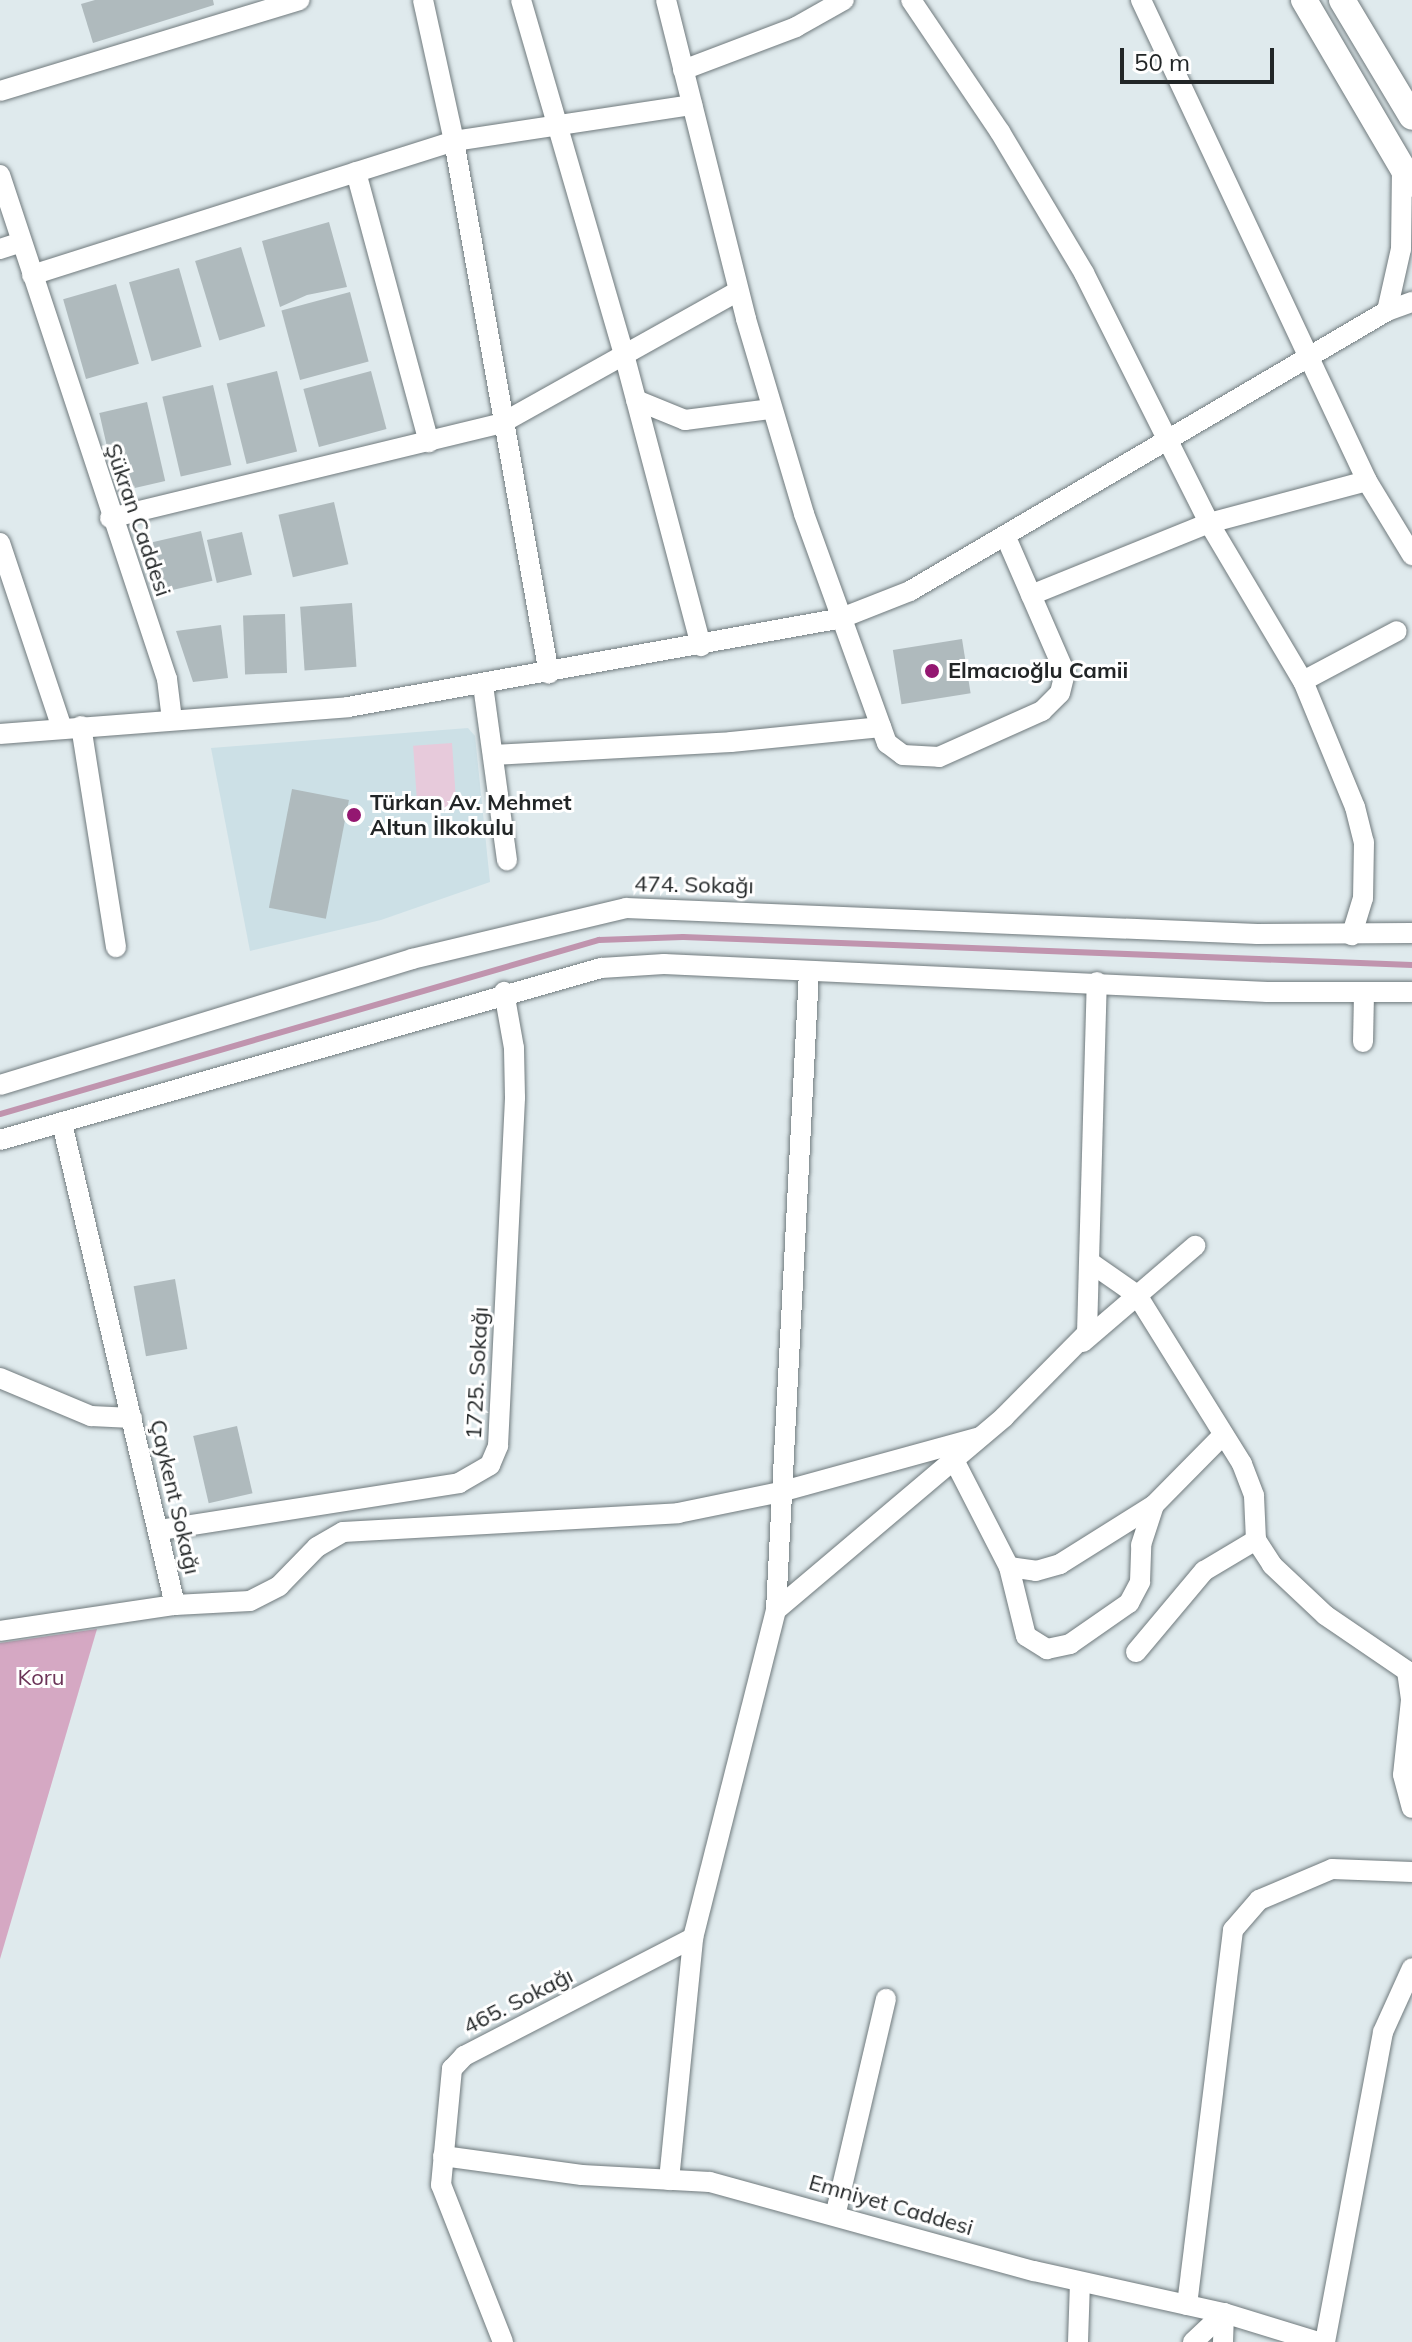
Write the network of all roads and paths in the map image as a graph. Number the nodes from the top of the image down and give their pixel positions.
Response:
1 (299, 0) edge
2 (423, 0) edge
3 (521, 0) edge
4 (666, 0) edge
5 (844, 0) edge
6 (911, 0) edge
7 (1141, 0) edge
8 (1304, 0) edge
9 (1342, 0) edge
10 (683, 70) junction
11 (0, 91) edge
12 (692, 105) junction
13 (1412, 117) edge
14 (557, 128) junction
15 (454, 141) junction
16 (356, 172) junction
17 (0, 175) edge
18 (1407, 175) edge
19 (21, 242) junction
20 (0, 249) edge
21 (32, 275) junction
22 (738, 291) junction
23 (1412, 302) edge
24 (1387, 311) junction
25 (625, 358) junction
26 (1311, 359) junction
27 (636, 400) junction
28 (771, 409) junction
29 (502, 423) junction
30 (1170, 440) junction
31 (429, 442) junction
32 (1367, 481) junction
33 (110, 518) junction
34 (1209, 523) junction
35 (1005, 535) junction
36 (0, 543) edge
37 (1412, 555) edge
38 (1031, 595) junction
39 (839, 619) junction
40 (1397, 631) dead end
41 (701, 646) junction
42 (549, 674) junction
43 (1303, 681) junction
44 (483, 685) junction
45 (172, 717) junction
46 (72, 727) junction
47 (881, 727) junction
48 (0, 734) edge
49 (493, 755) junction
50 (507, 860) dead end
51 (1412, 933) edge
52 (1352, 935) junction
53 (116, 947) dead end
54 (809, 971) junction
55 (1097, 982) junction
56 (504, 992) junction
57 (1412, 992) edge
58 (1364, 993) junction
59 (1363, 1042) dead end
60 (0, 1085) edge
61 (62, 1122) junction
62 (0, 1140) edge
63 (1195, 1246) dead end
64 (1091, 1263) junction
65 (1137, 1295) junction
66 (1081, 1344) junction
67 (0, 1378) edge
68 (132, 1418) junction
69 (1222, 1436) junction
70 (980, 1437) junction
71 (954, 1460) junction
72 (780, 1492) junction
73 (1154, 1505) junction
74 (160, 1530) junction
75 (1256, 1540) junction
76 (1009, 1567) junction
77 (175, 1605) junction
78 (776, 1610) junction
79 (0, 1631) edge
80 (1136, 1652) dead end
81 (1412, 1808) edge
82 (1412, 1872) edge
83 (693, 1938) junction
84 (1412, 1968) edge
85 (886, 1999) dead end
86 (443, 2156) junction
87 (669, 2180) junction
88 (836, 2212) junction
89 (1080, 2283) junction
90 (1187, 2305) junction
91 (1224, 2313) junction
92 (503, 2342) edge
93 (1078, 2342) edge
94 (1193, 2342) edge
95 (1223, 2342) edge
96 (1318, 2342) edge
97 (1325, 2342) edge

1 - 11 street
2 - 15 street
3 - 14 street
4 - 10 street
5 - 10 street
6 - 30 street
7 - 26 street
8 - 18 main road
9 - 13 main road
10 - 12 street
12 - 14 street
12 - 22 street
14 - 15 street
14 - 25 street
15 - 16 street
15 - 29 street
16 - 21 street
16 - 31 street
17 - 19 street, Şükran Caddesi
18 - 24 street
19 - 20 street
19 - 21 street, Şükran Caddesi
21 - 33 street, Şükran Caddesi
22 - 25 street
22 - 28 street
23 - 24 street
24 - 26 street
25 - 27 street
25 - 29 street
26 - 30 street
26 - 32 street
27 - 28 street
27 - 41 street
28 - 39 street
29 - 31 street
29 - 42 street
30 - 34 street
30 - 35 street
31 - 33 street
32 - 34 street
32 - 37 street
33 - 45 street, Şükran Caddesi
34 - 38 street
34 - 43 street
35 - 38 street
35 - 39 street
36 - 46 street
38 - 47 street
39 - 41 street
39 - 47 street
40 - 43 street
41 - 42 street
42 - 44 street
43 - 52 street
44 - 45 street
44 - 49 street
45 - 46 street
46 - 48 street
46 - 53 street
47 - 49 street
49 - 50 street
51 - 52 street, 474. Sokağı
52 - 60 street, 474. Sokağı
54 - 55 street
54 - 56 street
54 - 72 street
55 - 58 street
55 - 64 street
56 - 61 street
56 - 74 street, 1725. Sokağı
57 - 58 street
58 - 59 street
61 - 62 street
61 - 68 street, Çaykent Sokağı
63 - 65 street
64 - 65 street
64 - 66 street
65 - 66 street
65 - 69 street
66 - 70 street
67 - 68 street
68 - 74 street, Çaykent Sokağı
69 - 73 street
69 - 75 street
70 - 71 street
70 - 72 street
71 - 76 street
71 - 78 street
72 - 77 street
72 - 78 street
73 - 76 street
73 - 76 street
74 - 77 street, Çaykent Sokağı
75 - 80 street
75 - 81 street
77 - 79 street, Çaykent Sokağı
78 - 83 street
82 - 90 street
83 - 86 street, 465. Sokağı
83 - 87 street
84 - 97 street
85 - 88 street
86 - 87 street, Emniyet Caddesi
86 - 92 street, 465. Sokağı
87 - 88 street, Emniyet Caddesi
88 - 89 street, Emniyet Caddesi
89 - 90 street, Emniyet Caddesi
89 - 93 street
90 - 91 street, Emniyet Caddesi
91 - 94 street
91 - 95 street
91 - 96 street, Emniyet Caddesi

